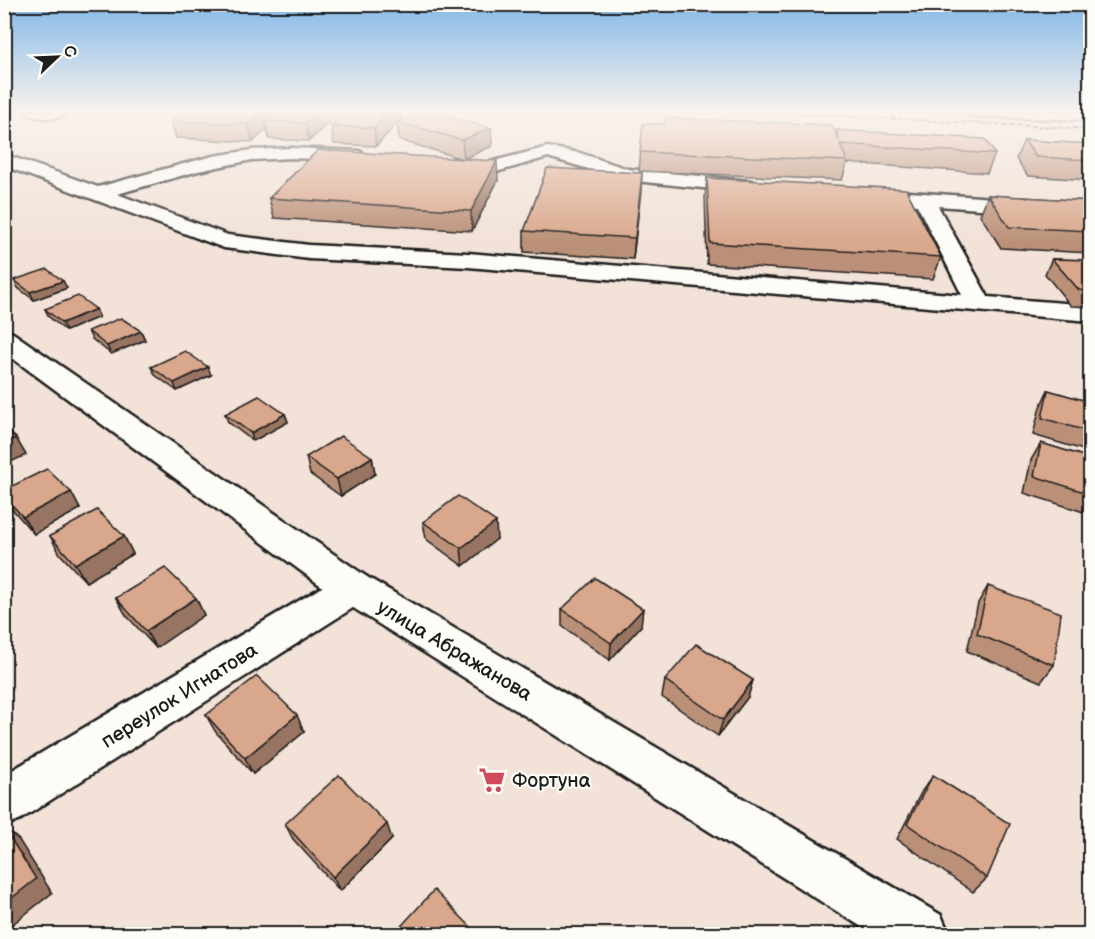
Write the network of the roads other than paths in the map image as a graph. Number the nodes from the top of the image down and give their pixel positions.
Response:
1 (253, 155) edge
2 (336, 155) edge
3 (539, 155) edge
4 (563, 155) edge
5 (374, 157) edge
6 (4, 159) edge
7 (430, 162) edge
8 (768, 189) edge
9 (96, 194) junction
10 (854, 194) edge
11 (924, 199) junction
12 (1090, 211) edge
13 (980, 304) junction
14 (1090, 313) edge
15 (4, 339) edge
16 (353, 588) junction
17 (4, 802) edge
18 (922, 934) edge

1 - 9 main road
2 - 5 main road
3 - 7 main road
4 - 8 main road
6 - 9 main road
9 - 13 main road
10 - 11 main road
11 - 12 main road
11 - 13 main road
13 - 14 main road
15 - 16 main road, улица Абражанова
16 - 17 main road, переулок Игнатова
16 - 18 main road, улица Абражанова

